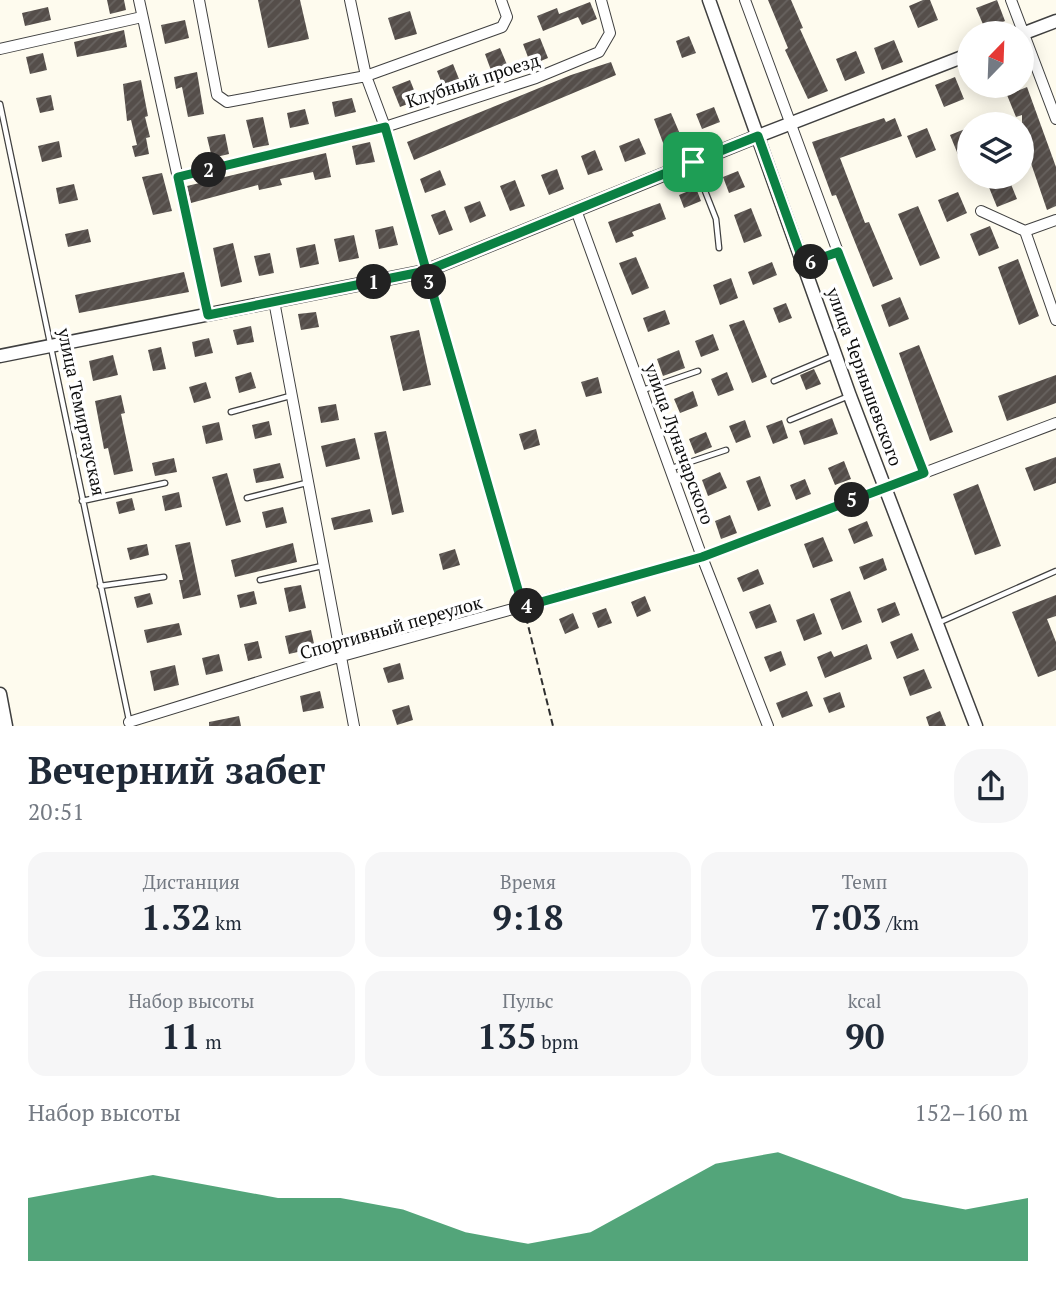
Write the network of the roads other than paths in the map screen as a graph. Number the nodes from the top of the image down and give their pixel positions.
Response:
1 (139, 0) edge
2 (199, 0) edge
3 (350, 0) edge
4 (501, 0) edge
5 (601, 0) edge
6 (709, 0) edge
7 (745, 0) edge
8 (1011, 0) edge
9 (142, 17) junction
10 (1056, 20) edge
11 (1019, 21) edge
12 (1034, 29) edge
13 (0, 49) edge
14 (957, 59) edge
15 (1034, 62) edge
16 (366, 76) junction
17 (0, 104) edge
18 (1056, 119) edge
19 (791, 124) junction
20 (385, 127) junction
21 (758, 136) junction
22 (693, 162) junction
23 (178, 177) junction
24 (576, 211) junction
25 (981, 211) dead end
26 (1056, 219) edge
27 (1025, 231) junction
28 (719, 248) dead end
29 (838, 252) junction
30 (804, 264) junction
31 (426, 271) junction
32 (274, 301) junction
33 (208, 315) junction
34 (1056, 320) edge
35 (49, 347) junction
36 (838, 355) junction
37 (0, 356) edge
38 (698, 370) dead end
39 (774, 381) dead end
40 (643, 390) junction
41 (291, 396) junction
42 (850, 396) junction
43 (231, 412) dead end
44 (790, 420) dead end
45 (1056, 424) edge
46 (476, 444) road end
47 (726, 450) dead end
48 (672, 468) junction
49 (924, 473) junction
50 (165, 483) dead end
51 (306, 483) junction
52 (886, 487) junction
53 (247, 498) dead end
54 (82, 501) junction
55 (702, 557) junction
56 (326, 565) junction
57 (1056, 571) edge
58 (164, 577) dead end
59 (260, 580) dead end
60 (100, 586) junction
61 (937, 623) junction
62 (342, 656) junction
63 (0, 694) edge
64 (130, 724) edge
65 (6, 726) edge
66 (354, 726) edge
67 (768, 726) edge
68 (976, 726) edge

1 - 9 street
2 - 16 street
3 - 16 street
4 - 16 street
5 - 20 street, Клубный проезд
6 - 21 street, улица Чернышевского
7 - 19 street
8 - 11 street
9 - 13 street
9 - 23 street
10 - 12 street
14 - 19 street
15 - 18 street
16 - 20 street
17 - 35 lane, улица Темиртауская
19 - 21 street
19 - 29 street
20 - 23 street, Клубный проезд
20 - 31 street
21 - 22 street
21 - 30 street, улица Чернышевского
22 - 24 street
22 - 28 lane
23 - 33 street
24 - 31 street
24 - 40 street, улица Луначарского
25 - 27 street
26 - 27 street
27 - 34 street
29 - 30 street
29 - 49 street
30 - 36 street, улица Чернышевского
31 - 32 street
31 - 46 street
32 - 33 street
32 - 41 street
33 - 35 street
35 - 37 street
35 - 54 lane, улица Темиртауская
36 - 39 lane
36 - 42 street, улица Чернышевского
38 - 40 lane
40 - 48 street, улица Луначарского
41 - 43 lane
41 - 51 street
42 - 44 lane
42 - 52 street, улица Чернышевского
45 - 49 street, Спортивный переулок
47 - 48 lane
48 - 55 street, улица Луначарского
49 - 52 street, Спортивный переулок
50 - 54 lane
51 - 53 lane
51 - 56 street
52 - 55 street, Спортивный переулок
52 - 61 street, улица Чернышевского
54 - 60 lane, улица Темиртауская
55 - 62 street, Спортивный переулок
55 - 67 street, улица Луначарского
56 - 59 lane
56 - 62 street
57 - 61 lane
58 - 60 lane
60 - 64 lane, улица Темиртауская
61 - 68 street, улица Чернышевского
62 - 64 street, Спортивный переулок
62 - 66 street
63 - 65 street

